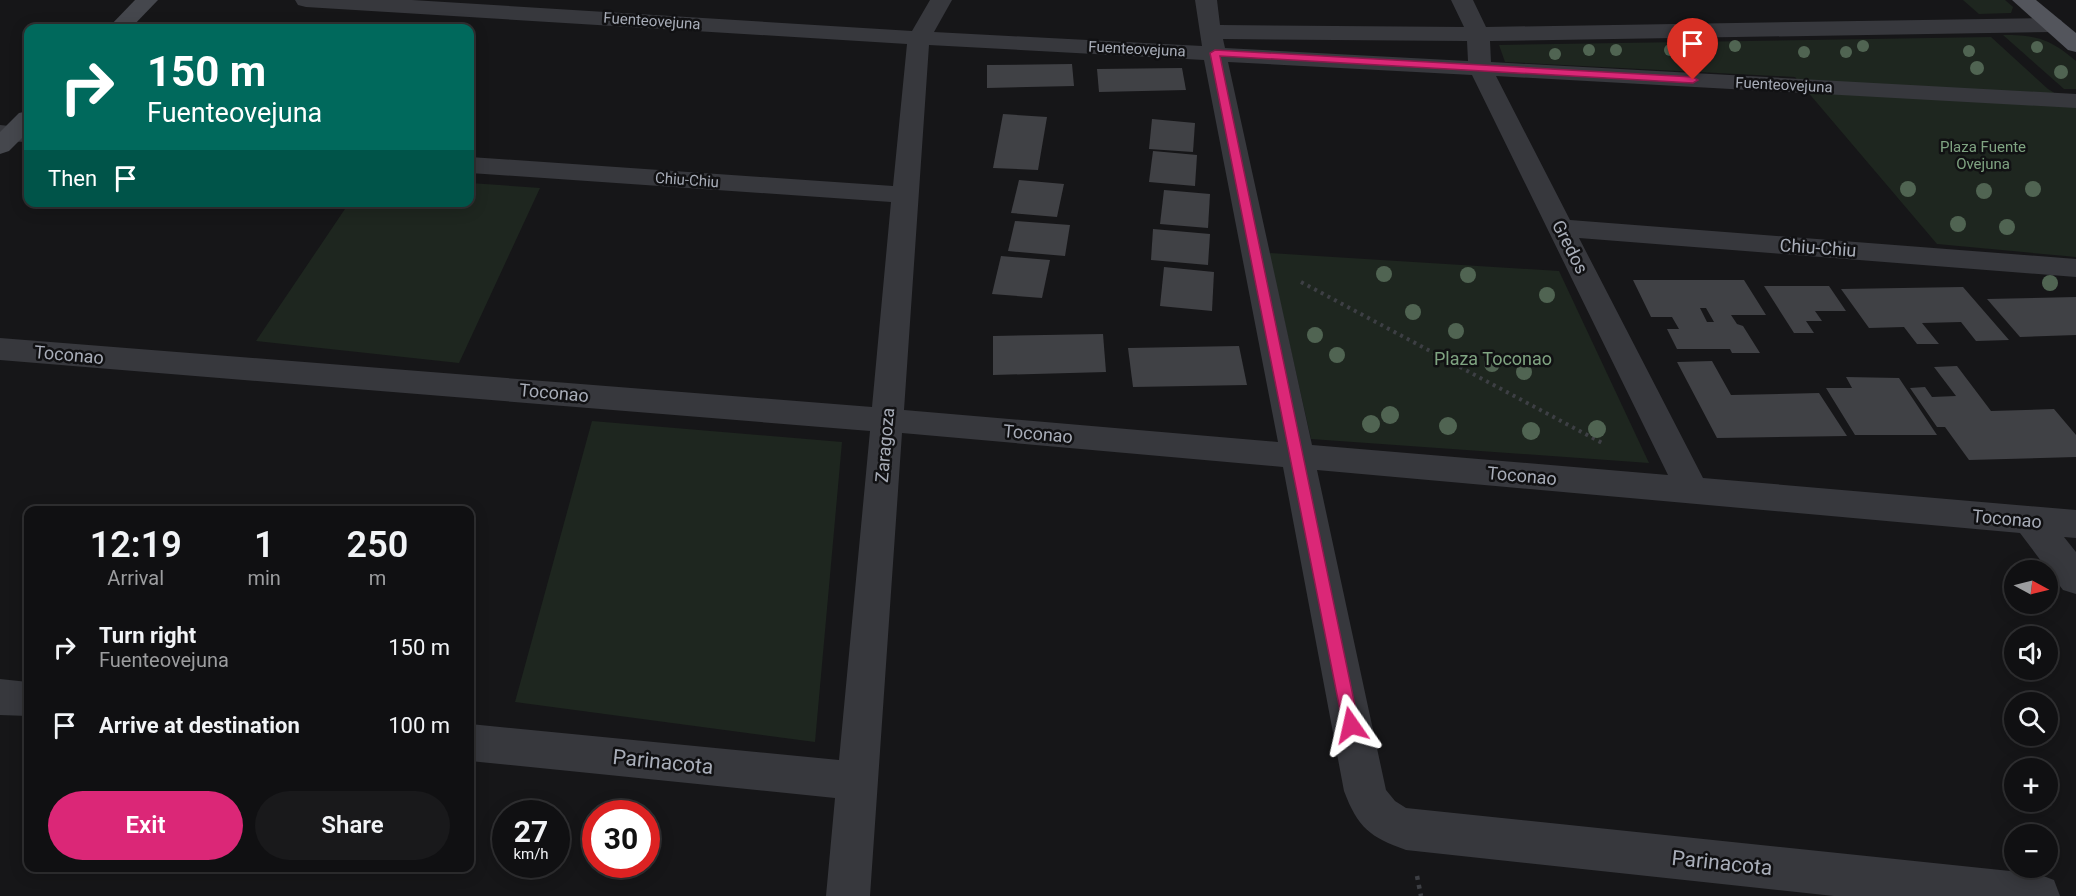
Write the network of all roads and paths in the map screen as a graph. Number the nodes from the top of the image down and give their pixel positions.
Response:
1 (147, 0) edge
2 (306, 0) edge
3 (638, 0) edge
4 (1206, 0) edge
5 (1462, 0) edge
6 (2023, 0) edge
7 (720, 4) dead end
8 (930, 17) edge
9 (122, 24) edge
10 (2053, 25) junction
11 (1478, 34) junction
12 (1204, 39) junction
13 (2076, 45) edge
14 (1480, 68) junction
15 (2076, 101) edge
16 (474, 165) edge
17 (905, 195) junction
18 (1560, 228) junction
19 (1258, 259) junction
20 (2076, 268) edge
21 (0, 349) edge
22 (887, 420) junction
23 (1607, 445) dead end
24 (1298, 458) junction
25 (1692, 490) junction
26 (2031, 521) junction
27 (2076, 524) edge
28 (2076, 579) edge
29 (0, 697) edge
30 (24, 699) edge
31 (474, 743) edge
32 (857, 781) junction
33 (1930, 890) edge
34 (848, 896) edge
35 (2038, 896) edge

1 - 9 street
2 - 8 street, Fuenteovejuna
3 - 7 street, Fuenteovejuna
4 - 12 street, Parinacota
5 - 11 street, Gredos
6 - 10 main road
8 - 12 street, Fuenteovejuna
8 - 17 street, Zaragoza
10 - 11 street, Fuenteovejuna
10 - 13 main road
11 - 12 street, Fuenteovejuna
11 - 14 street, Gredos
12 - 14 street, Fuenteovejuna
12 - 19 street, Parinacota
14 - 15 street, Fuenteovejuna
14 - 18 street, Gredos
16 - 17 street, Chiu-Chiu
17 - 22 street, Zaragoza
18 - 20 street, Chiu-Chiu
18 - 25 street, Gredos
19 - 23 path
19 - 24 street, Parinacota
21 - 22 street, Toconao
22 - 24 street, Toconao
22 - 32 street, Zaragoza
24 - 25 street, Toconao
24 - 33 street, Parinacota
25 - 26 street, Toconao
26 - 27 street, Toconao
26 - 28 street
29 - 30 street
31 - 32 street, Parinacota
32 - 34 street, Zaragoza
33 - 35 street, Parinacota

